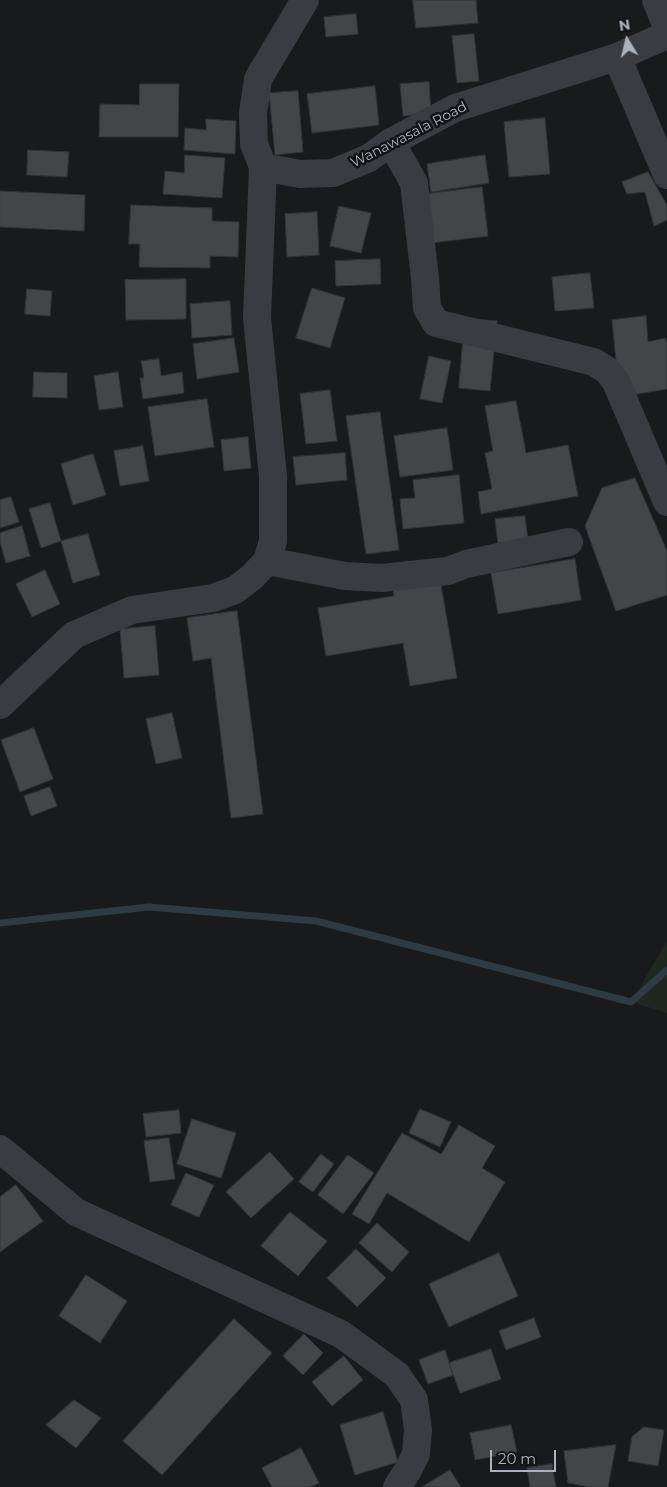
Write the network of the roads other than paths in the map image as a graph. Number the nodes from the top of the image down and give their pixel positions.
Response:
1 (305, 0) edge
2 (656, 0) edge
3 (667, 26) edge
4 (667, 35) edge
5 (617, 57) junction
6 (391, 142) junction
7 (262, 167) junction
8 (667, 175) edge
9 (667, 502) edge
10 (569, 542) dead end
11 (267, 561) junction
12 (0, 705) edge
13 (0, 1150) edge
14 (397, 1487) edge

1 - 7 street
2 - 3 street
4 - 5 street, Wanawasala Road
5 - 6 street, Wanawasala Road
5 - 8 street
6 - 7 street, Wanawasala Road
6 - 9 street
7 - 11 street
10 - 11 street
11 - 12 street
13 - 14 street

